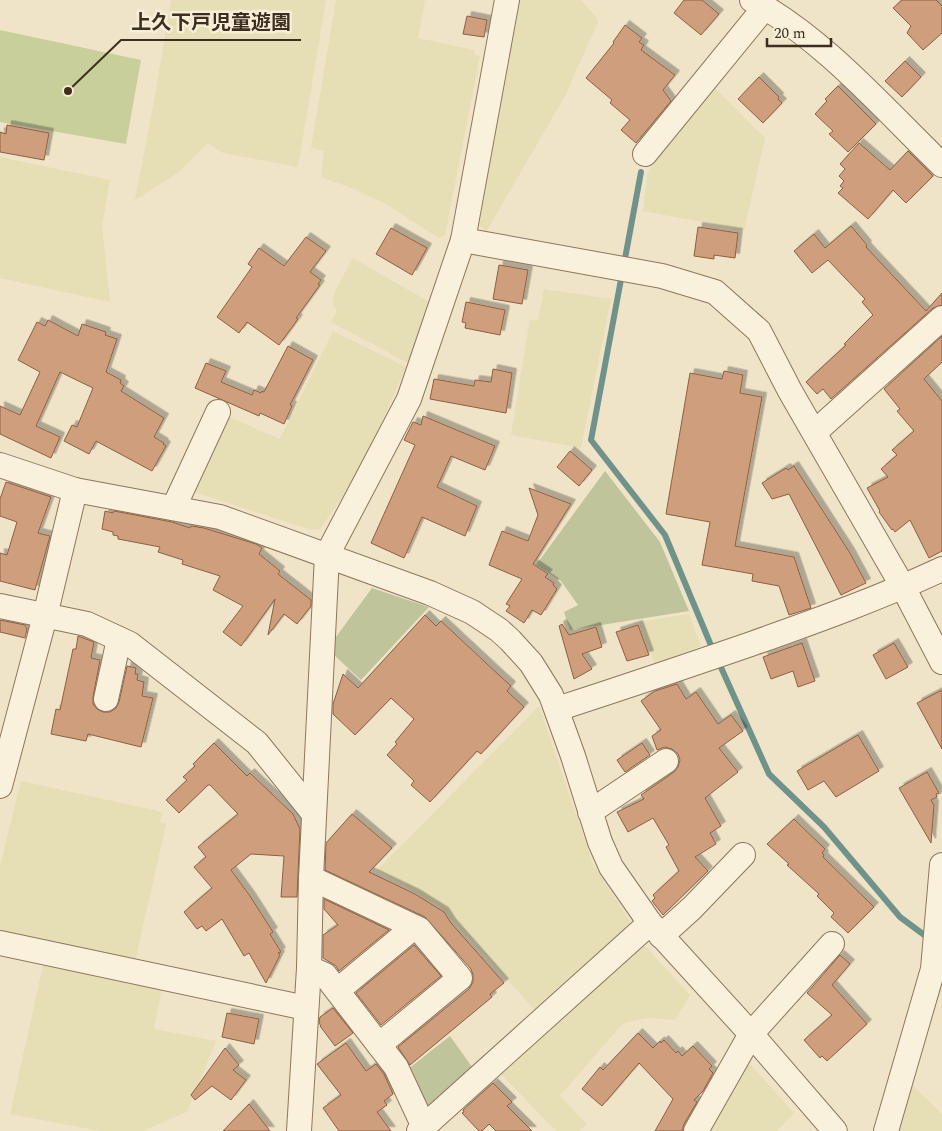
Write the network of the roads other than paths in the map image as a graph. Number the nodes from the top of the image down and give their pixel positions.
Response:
1 (507, 0) edge
2 (766, 4) edge
3 (645, 154) dead end
4 (942, 164) edge
5 (463, 240) junction
6 (942, 318) edge
7 (218, 412) dead end
8 (815, 432) junction
9 (0, 465) edge
10 (75, 490) junction
11 (174, 507) junction
12 (327, 555) junction
13 (942, 569) edge
14 (903, 587) junction
15 (0, 606) edge
16 (45, 616) junction
17 (118, 639) junction
18 (942, 662) edge
19 (106, 699) dead end
20 (557, 708) junction
21 (666, 761) dead end
22 (0, 786) edge
23 (590, 812) junction
24 (314, 814) junction
25 (743, 855) dead end
26 (942, 865) edge
27 (311, 878) junction
28 (414, 927) junction
29 (656, 930) junction
30 (0, 943) edge
31 (832, 944) dead end
32 (309, 968) junction
33 (338, 990) junction
34 (306, 1008) junction
35 (751, 1034) junction
36 (379, 1045) junction
37 (421, 1129) edge
38 (300, 1131) edge
39 (696, 1131) edge
40 (835, 1131) edge
41 (886, 1131) edge

1 - 5 street
2 - 3 street
2 - 4 street
5 - 8 street
5 - 12 street
6 - 8 street
7 - 11 street
8 - 14 street
9 - 10 street
10 - 11 street
10 - 16 street
11 - 12 street
12 - 20 street
12 - 24 street
13 - 14 street
14 - 18 street
14 - 20 street
15 - 16 street
16 - 17 street
16 - 22 street
17 - 19 street
17 - 24 street
20 - 23 street
21 - 23 street
23 - 29 street
24 - 27 street
25 - 29 street
26 - 41 street
27 - 28 street
27 - 32 street
28 - 33 street
28 - 36 street
29 - 35 street
29 - 37 street
30 - 34 street
31 - 35 street
32 - 33 street
32 - 34 street
33 - 36 street
34 - 38 street
35 - 39 street
35 - 40 street
36 - 37 street

